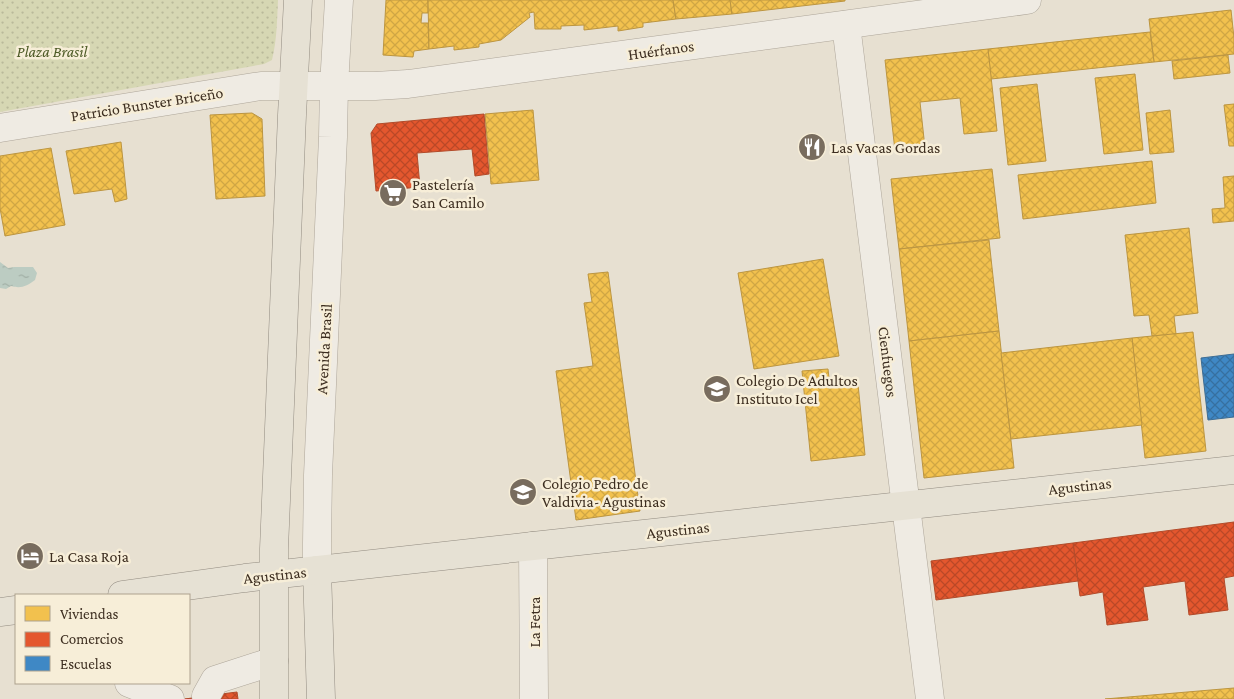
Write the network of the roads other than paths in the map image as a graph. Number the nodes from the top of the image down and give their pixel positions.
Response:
1 (298, 0) edge
2 (339, 0) edge
3 (1027, 0) edge
4 (846, 25) junction
5 (294, 86) junction
6 (334, 86) junction
7 (0, 128) edge
8 (1234, 470) edge
9 (905, 505) junction
10 (534, 546) junction
11 (318, 570) junction
12 (274, 575) junction
13 (177, 591) edge
14 (136, 594) edge
15 (15, 610) edge
16 (0, 612) edge
17 (274, 661) junction
18 (132, 684) edge
19 (172, 684) edge
20 (206, 696) dead end
21 (172, 699) edge
22 (274, 699) edge
23 (321, 699) edge
24 (534, 699) edge
25 (930, 699) edge

1 - 5 main road
2 - 6 street, Avenida Brasil
3 - 4 street, Huérfanos
4 - 6 street, Huérfanos
4 - 9 street, Cienfuegos
5 - 6 street, Huérfanos
5 - 7 street, Patricio Bunster Briceño
5 - 12 main road
6 - 11 street, Avenida Brasil
8 - 9 main road, Agustinas
9 - 10 main road, Agustinas
9 - 25 street, Cienfuegos
10 - 11 main road, Agustinas
10 - 24 street, La Fetra
11 - 12 main road, Agustinas
11 - 23 main road, Avenida Brasil
12 - 13 main road, Agustinas
12 - 17 main road
13 - 14 main road, Agustinas
15 - 16 main road
17 - 20 street
17 - 22 main road
18 - 21 street
19 - 21 street

